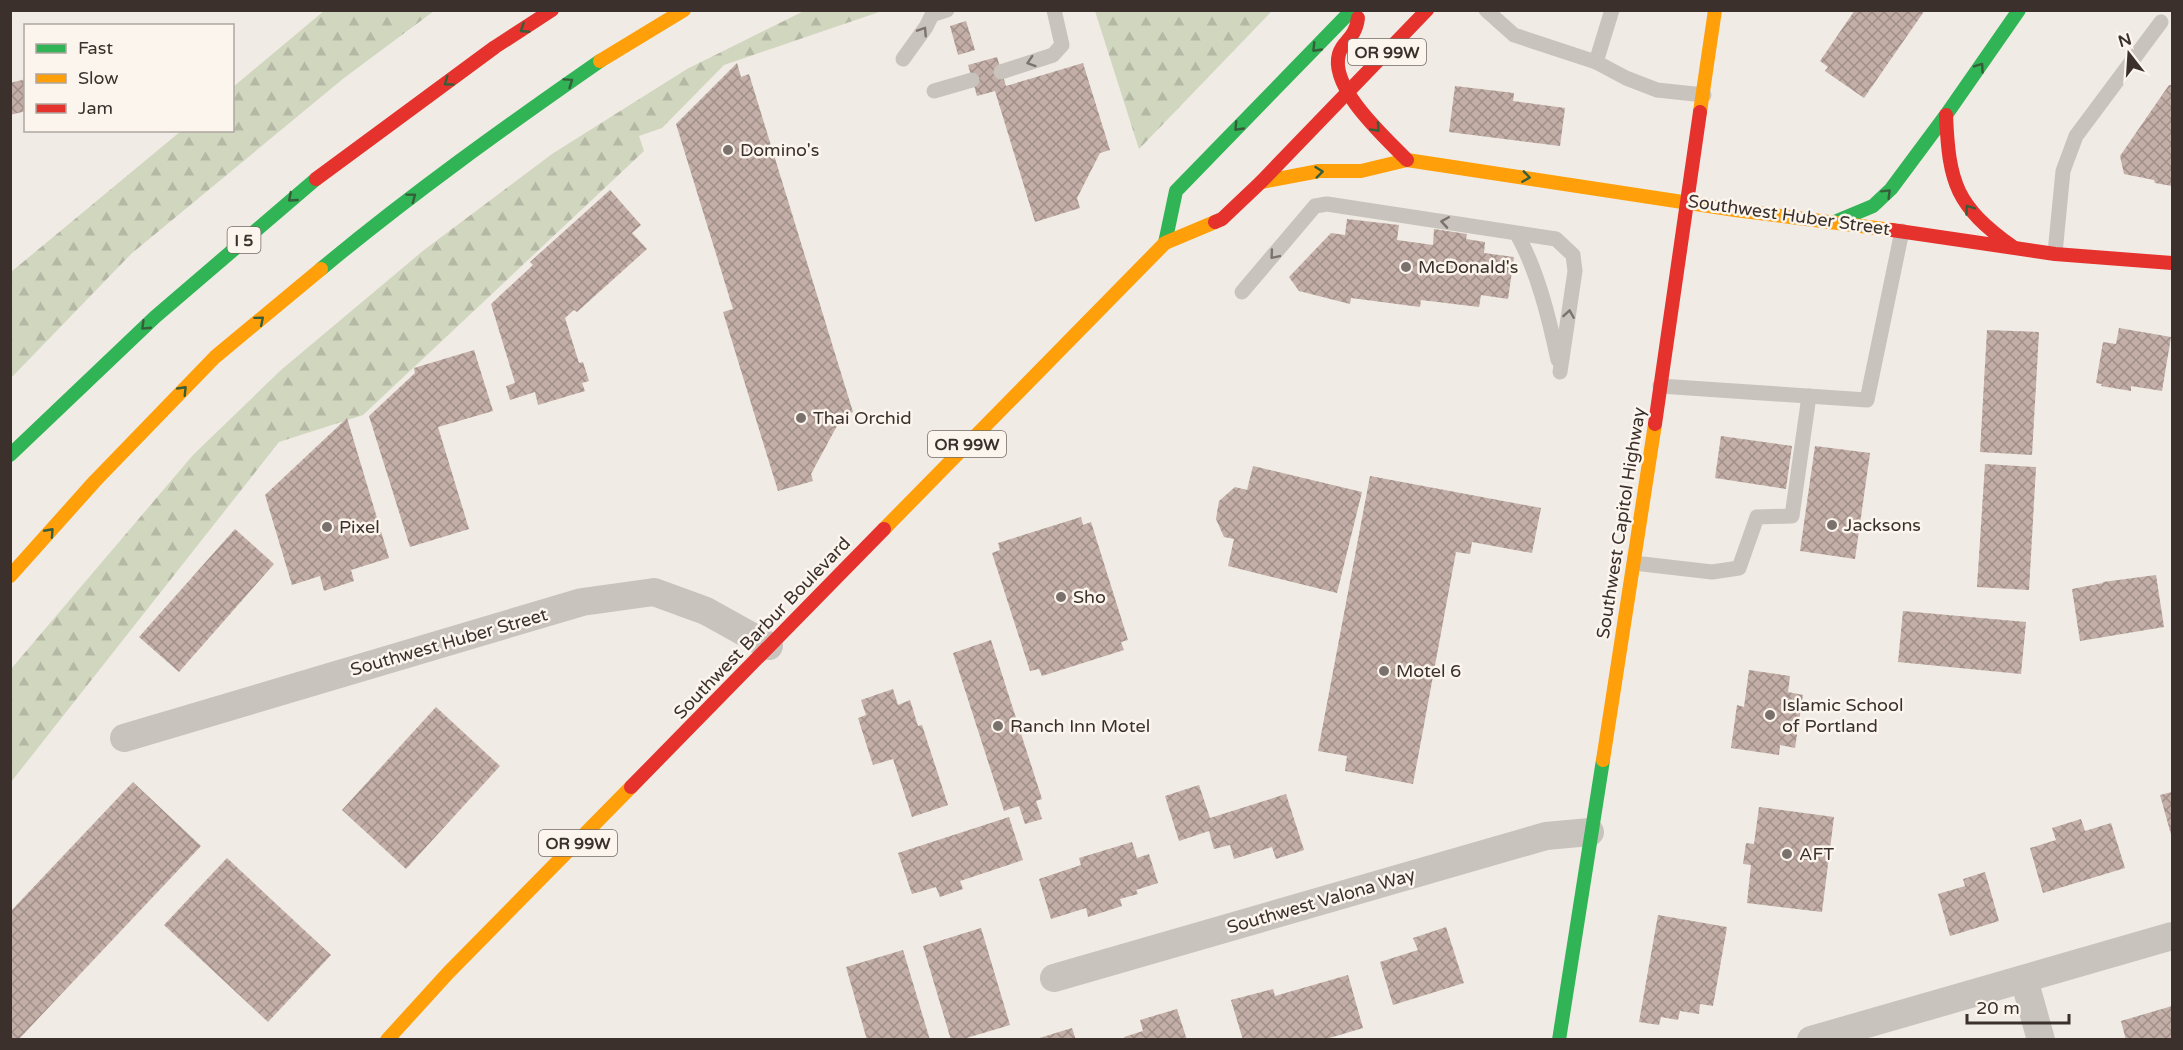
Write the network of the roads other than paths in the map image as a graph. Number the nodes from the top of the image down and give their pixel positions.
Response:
1 (552, 10) edge
2 (684, 10) edge
3 (947, 10) edge
4 (1054, 10) edge
5 (1352, 10) edge
6 (1359, 10) edge
7 (1427, 10) edge
8 (1486, 10) edge
9 (1612, 10) edge
10 (1715, 10) edge
11 (2019, 10) edge
12 (509, 20) dead end
13 (2161, 22) dead end
14 (495, 47) junction
15 (903, 59) dead end
16 (1596, 62) junction
17 (1002, 72) dead end
18 (972, 80) dead end
19 (934, 91) dead end
20 (1348, 93) junction
21 (1704, 95) junction
22 (1946, 115) junction
23 (1407, 160) junction
24 (1262, 182) junction
25 (1688, 201) junction
26 (1837, 221) junction
27 (1902, 231) junction
28 (1517, 234) junction
29 (1165, 243) junction
30 (2013, 247) junction
31 (2055, 253) junction
32 (2172, 263) edge
33 (1242, 292) dead end
34 (1660, 386) junction
35 (1809, 396) junction
36 (10, 455) edge
37 (1634, 563) junction
38 (10, 576) edge
39 (769, 646) junction
40 (124, 738) dead end
41 (1590, 832) junction
42 (2172, 936) edge
43 (1054, 978) dead end
44 (2024, 979) junction
45 (387, 1040) edge
46 (1559, 1040) edge
47 (1811, 1040) edge
48 (2041, 1040) edge

1 -> 14 main road, I 5
38 -> 2 main road
15 -> 3 lane
4 -> 17 lane
5 -> 29 main road, OR 99W
6 - 20 main road
7 - 20 main road, Southwest Barbur Boulevard / OR 99W
8 - 16 lane
9 - 16 lane
10 - 21 main road, Southwest Capitol Highway
22 -> 11 main road
12 - 14 main road
13 - 31 lane
14 -> 36 main road, I 5
16 - 21 lane
18 - 19 lane
20 -> 23 main road
20 - 24 main road, Southwest Barbur Boulevard / OR 99W
21 - 25 main road, Southwest Capitol Highway
26 -> 22 main road
30 -> 22 main road
24 -> 23 main road
23 -> 25 main road, Southwest Huber Street
24 - 29 main road, Southwest Barbur Boulevard / OR 99W
25 - 26 main road, Southwest Huber Street
25 - 34 main road, Southwest Capitol Highway
26 - 27 main road, Southwest Huber Street
27 - 30 main road, Southwest Huber Street
27 - 35 lane
28 -> 28 lane
28 -> 33 lane
29 - 39 main road, Southwest Barbur Boulevard / OR 99W
30 - 31 main road, Southwest Huber Street
31 - 32 main road, Southwest Huber Street
34 - 35 lane
34 - 37 main road, Southwest Capitol Highway
35 - 37 lane
37 - 41 main road, Southwest Capitol Highway
39 - 40 street, Southwest Huber Street
39 - 45 main road, Southwest Barbur Boulevard / OR 99W
41 - 43 street, Southwest Valona Way
41 - 46 main road, Southwest Capitol Highway
42 - 44 street
44 - 47 street
44 - 48 street

